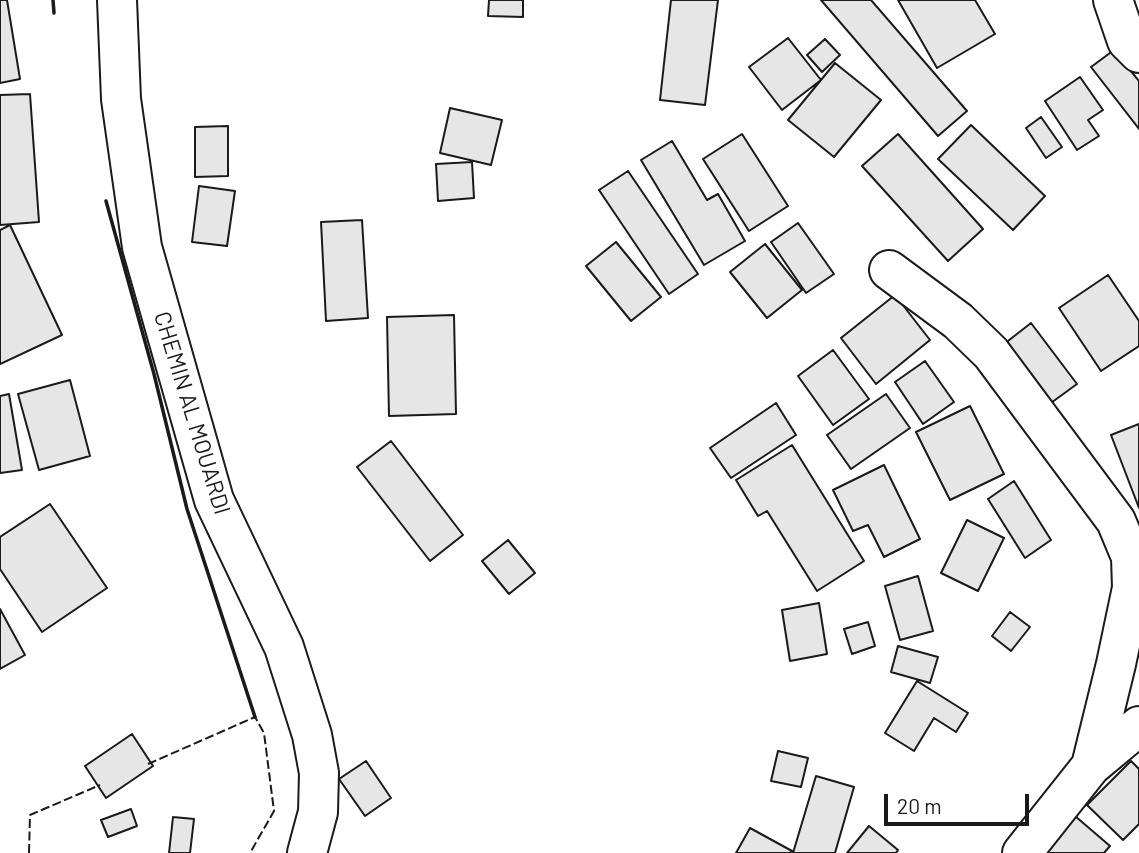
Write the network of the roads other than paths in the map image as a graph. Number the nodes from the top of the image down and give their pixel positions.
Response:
1 (117, 0) edge
2 (1113, 0) edge
3 (1139, 53) edge
4 (889, 271) dead end
5 (1139, 726) edge
6 (1091, 766) junction
7 (307, 853) edge
8 (1022, 853) edge

1 - 7 street, CHEMIN AL MOUARDI
2 - 3 street
4 - 6 street
5 - 6 street
6 - 8 street

